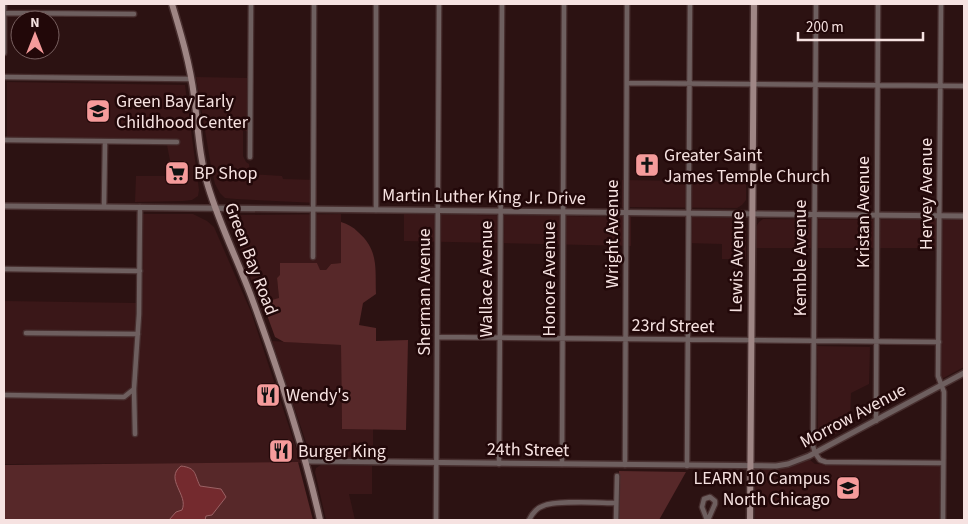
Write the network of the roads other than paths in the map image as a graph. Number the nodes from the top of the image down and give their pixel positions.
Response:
1 (4, 4) edge
2 (172, 4) edge
3 (251, 4) edge
4 (314, 4) edge
5 (376, 4) edge
6 (439, 4) edge
7 (502, 4) edge
8 (564, 4) edge
9 (627, 4) edge
10 (690, 4) edge
11 (754, 4) edge
12 (816, 4) edge
13 (878, 4) edge
14 (941, 4) edge
15 (4, 13) edge
16 (134, 14) dead end
17 (4, 53) edge
18 (4, 77) edge
19 (191, 79) junction
20 (627, 83) junction
21 (690, 83) junction
22 (754, 84) junction
23 (816, 85) junction
24 (877, 85) junction
25 (940, 86) junction
26 (964, 86) edge
27 (4, 140) edge
28 (105, 142) junction
29 (177, 142) dead end
30 (250, 157) dead end
31 (4, 206) edge
32 (104, 206) junction
33 (140, 207) junction
34 (216, 208) junction
35 (313, 209) junction
36 (376, 210) junction
37 (438, 210) junction
38 (500, 211) junction
39 (563, 212) junction
40 (626, 212) junction
41 (689, 213) junction
42 (752, 214) junction
43 (814, 215) junction
44 (877, 215) junction
45 (940, 216) junction
46 (964, 216) edge
47 (313, 257) dead end
48 (4, 269) edge
49 (140, 271) junction
50 (26, 333) dead end
51 (138, 334) junction
52 (437, 337) junction
53 (500, 338) junction
54 (563, 338) junction
55 (626, 339) junction
56 (688, 340) junction
57 (751, 340) junction
58 (813, 341) junction
59 (876, 342) junction
60 (939, 342) junction
61 (964, 373) edge
62 (942, 385) junction
63 (134, 389) junction
64 (4, 395) edge
65 (876, 420) junction
66 (135, 434) dead end
67 (815, 453) junction
68 (306, 461) junction
69 (436, 463) junction
70 (943, 463) junction
71 (499, 464) junction
72 (562, 464) junction
73 (624, 465) junction
74 (687, 466) junction
75 (750, 467) junction
76 (617, 476) dead end
77 (616, 504) junction
78 (320, 520) edge
79 (436, 520) edge
80 (529, 520) edge
81 (616, 520) edge
82 (708, 520) edge
83 (750, 520) edge
84 (943, 520) edge

1 - 15 street
2 - 19 main road, Green Bay Road
3 - 30 street
4 - 35 street
5 - 36 street
6 - 37 street, Sherman Avenue
7 - 38 street, Wallace Avenue
8 - 39 street, Honore Avenue
9 - 20 street, Wright Avenue
10 - 21 street
11 - 22 main road, Lewis Avenue
12 - 23 street, Kemble Avenue
13 - 24 street, Kristan Avenue
14 - 25 street, Hervey Avenue
15 - 16 street
15 - 17 street
18 - 19 street
19 - 34 main road, Green Bay Road
20 - 21 street
20 - 40 street, Wright Avenue
21 - 22 street
21 - 41 street
22 - 23 street
22 - 42 main road, Lewis Avenue
23 - 24 street
23 - 43 street, Kemble Avenue
24 - 25 street
24 - 44 street, Kristan Avenue
25 - 26 street
25 - 45 street, Hervey Avenue
27 - 28 street
28 - 29 street
28 - 32 street
31 - 32 street, Martin Luther King Jr. Drive
32 - 33 street, Martin Luther King Jr. Drive
33 - 34 street, Martin Luther King Jr. Drive
33 - 49 street
34 - 35 street, Martin Luther King Jr. Drive
34 - 68 main road, Green Bay Road
35 - 36 street, Martin Luther King Jr. Drive
35 - 47 street
36 - 37 street, Martin Luther King Jr. Drive
37 - 38 street, Martin Luther King Jr. Drive
37 - 52 street, Sherman Avenue
38 - 39 street, Martin Luther King Jr. Drive
38 - 53 street, Wallace Avenue
39 - 40 street, Martin Luther King Jr. Drive
39 - 54 street, Honore Avenue
40 - 41 street, Martin Luther King Jr. Drive
40 - 55 street, Wright Avenue
41 - 42 street, Martin Luther King Jr. Drive
41 - 56 street
42 - 43 street, Martin Luther King Jr. Drive
42 - 57 main road, Lewis Avenue
43 - 44 street, Martin Luther King Jr. Drive
43 - 58 street, Kemble Avenue
44 - 45 street, Martin Luther King Jr. Drive
44 - 59 street, Kristan Avenue
45 - 46 street, Martin Luther King Jr. Drive
45 - 60 street, Hervey Avenue
48 - 49 street
49 - 51 street
50 - 51 street
51 - 63 street
52 - 53 street, 23rd Street
52 - 69 street, Sherman Avenue
53 - 54 street, 23rd Street
53 - 71 street, Wallace Avenue
54 - 55 street, 23rd Street
54 - 72 street, Honore Avenue
55 - 56 street, 23rd Street
55 - 73 street, Wright Avenue
56 - 57 street, 23rd Street
56 - 74 street
57 - 58 street, 23rd Street
57 - 75 main road, Lewis Avenue
58 - 59 street, 23rd Street
58 - 67 street, Kemble Avenue
59 - 60 street, 23rd Street
59 - 65 street, Kristan Avenue
60 - 62 street, Hervey Avenue
61 - 62 street, Morrow Avenue
62 - 65 street, Morrow Avenue
62 - 70 street, Hervey Avenue
63 - 64 street
63 - 66 street
65 - 67 street, Morrow Avenue
67 - 70 street
67 - 75 street, Morrow Avenue
68 - 69 street, 24th Street
68 - 78 main road, Green Bay Road
69 - 71 street, 24th Street
69 - 79 street, Sherman Avenue
70 - 84 street, Hervey Avenue
71 - 72 street, 24th Street
72 - 73 street, 24th Street
73 - 74 street, 24th Street
74 - 75 street, 24th Street
75 - 83 main road, Lewis Avenue
76 - 77 street
77 - 80 street
77 - 81 street
82 - 82 street

